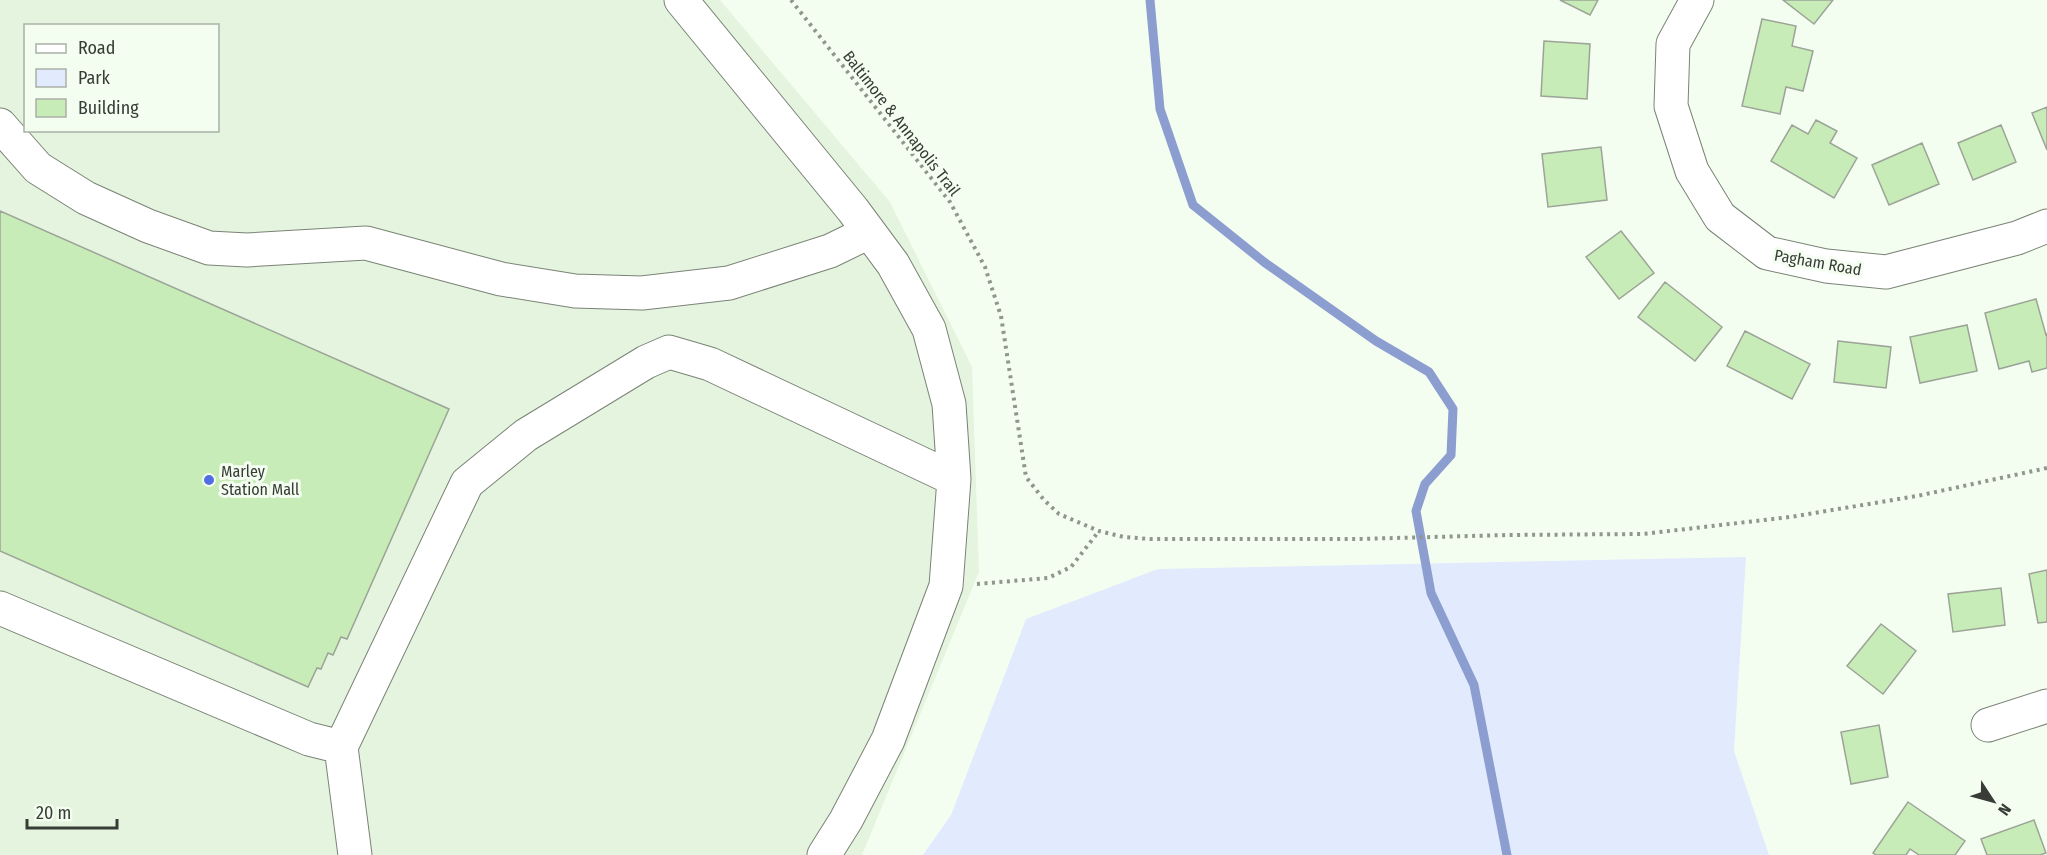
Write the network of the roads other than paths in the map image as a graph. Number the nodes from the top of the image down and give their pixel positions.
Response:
1 (681, 0) edge
2 (1696, 0) edge
3 (0, 125) edge
4 (2047, 226) edge
5 (869, 232) junction
6 (954, 479) junction
7 (0, 608) edge
8 (2047, 706) edge
9 (1988, 725) dead end
10 (340, 747) junction
11 (355, 855) edge
12 (824, 855) edge

1 - 5 street
2 - 4 street, Pagham Road
3 - 5 street
5 - 6 street
6 - 10 street
6 - 12 street
7 - 10 street
8 - 9 street
10 - 11 street

